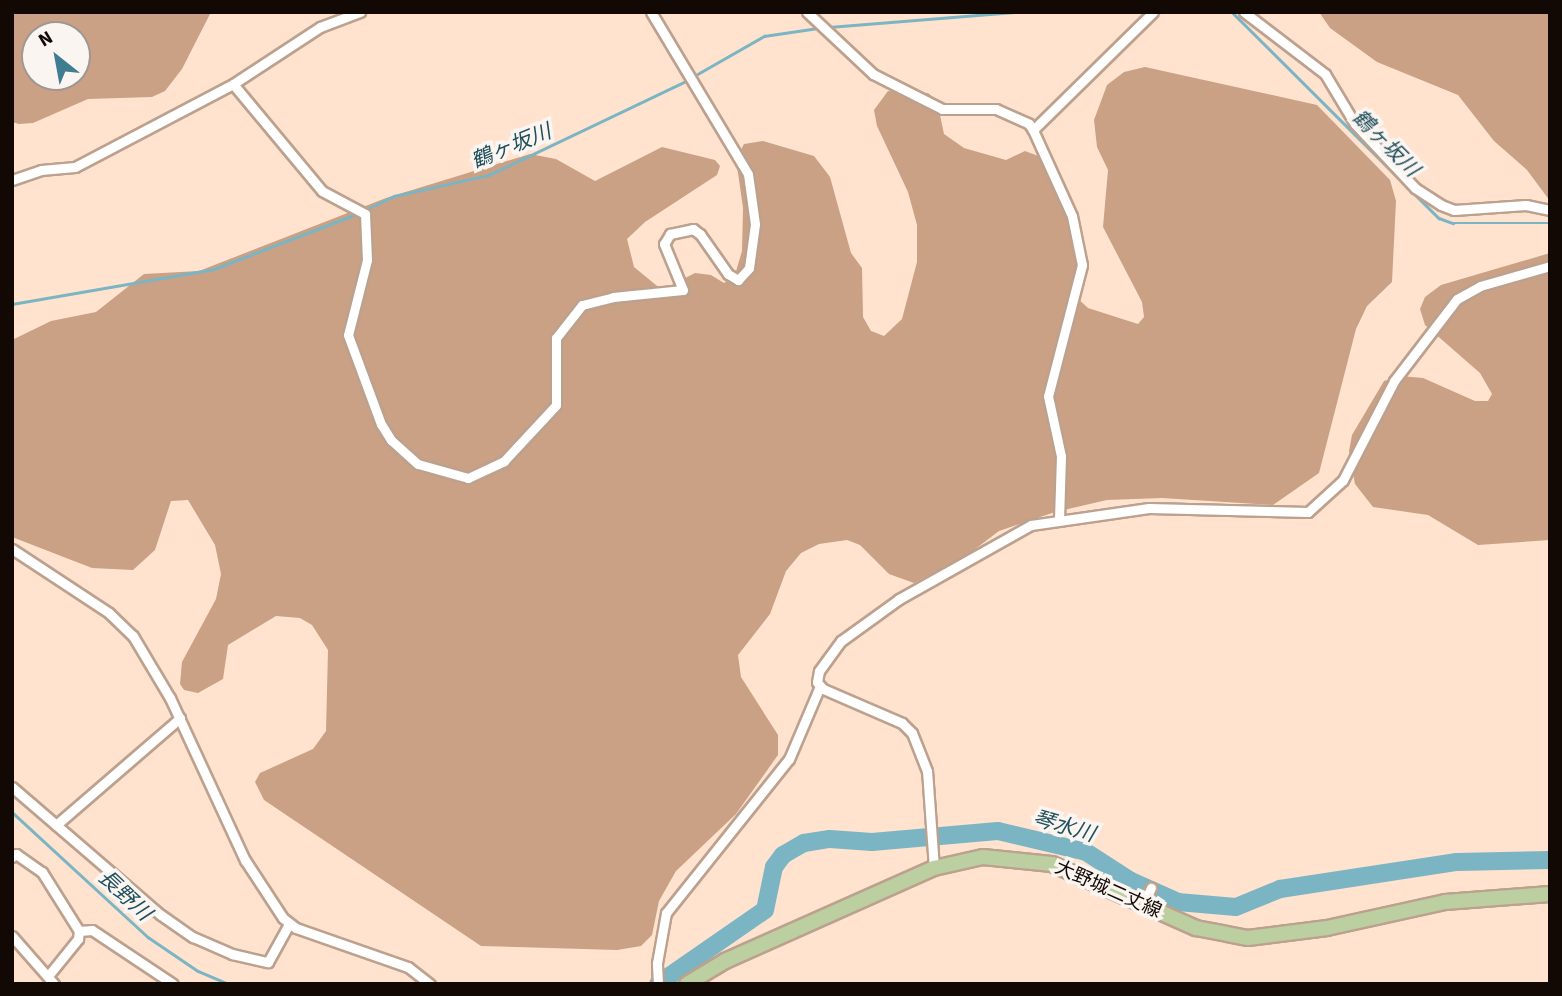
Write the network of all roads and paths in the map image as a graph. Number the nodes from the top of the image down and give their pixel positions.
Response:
1 (360, 12) edge
2 (651, 12) edge
3 (1153, 12) edge
4 (1244, 12) edge
5 (810, 15) edge
6 (233, 84) junction
7 (1033, 131) junction
8 (12, 180) edge
9 (1550, 210) edge
10 (1550, 266) edge
11 (1059, 520) junction
12 (12, 549) edge
13 (820, 686) junction
14 (180, 718) junction
15 (12, 787) edge
16 (56, 825) junction
17 (12, 857) edge
18 (934, 868) junction
19 (1550, 894) edge
20 (289, 924) junction
21 (79, 931) junction
22 (12, 936) edge
23 (51, 980) edge
24 (658, 980) edge
25 (173, 984) edge
26 (430, 984) edge
27 (687, 984) edge

1 - 6 street
2 - 6 street
3 - 7 street
4 - 9 street
5 - 7 street
6 - 8 street
7 - 11 street
10 - 11 street
11 - 13 street
12 - 14 street
13 - 18 street
13 - 24 street
14 - 16 street
14 - 20 street
15 - 16 street
16 - 20 street
17 - 21 street
18 - 19 main road, 大野城二丈線
18 - 27 main road, 大野城二丈線
20 - 26 street
21 - 23 street
21 - 25 street
22 - 23 street

